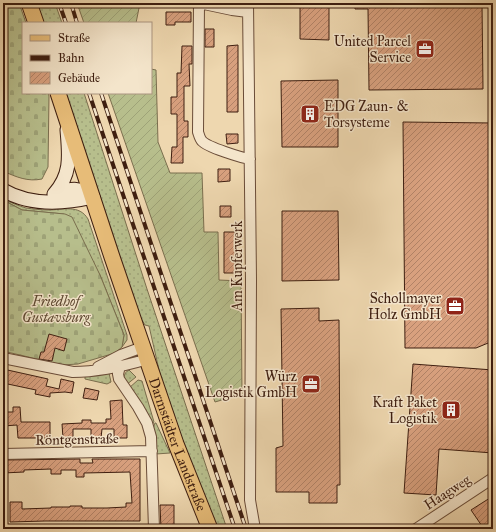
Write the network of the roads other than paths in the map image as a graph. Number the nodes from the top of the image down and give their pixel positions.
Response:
1 (29, 3) edge
2 (198, 3) edge
3 (248, 7) edge
4 (36, 22) edge
5 (58, 94) edge
6 (65, 115) junction
7 (250, 159) junction
8 (3, 190) edge
9 (93, 197) junction
10 (53, 198) junction
11 (146, 353) junction
12 (3, 358) edge
13 (120, 366) junction
14 (92, 370) junction
15 (152, 451) junction
16 (3, 454) edge
17 (493, 478) edge
18 (154, 529) edge
19 (210, 529) edge
20 (255, 529) edge
21 (416, 529) edge

1 - 4 main road
2 - 3 street
2 - 7 street
3 - 7 street, Am Kupferwerk
5 - 6 main road, Darmstädter Landstraße
6 - 9 main road, Darmstädter Landstraße
6 - 10 main road
7 - 20 street, Am Kupferwerk
8 - 10 main road
9 - 10 main road
9 - 11 main road, Darmstädter Landstraße
11 - 13 street
11 - 14 street
11 - 19 main road, Darmstädter Landstraße
12 - 14 street
13 - 14 street
13 - 15 street
15 - 16 street, Röntgenstraße
15 - 18 street
17 - 21 street, Haagweg

